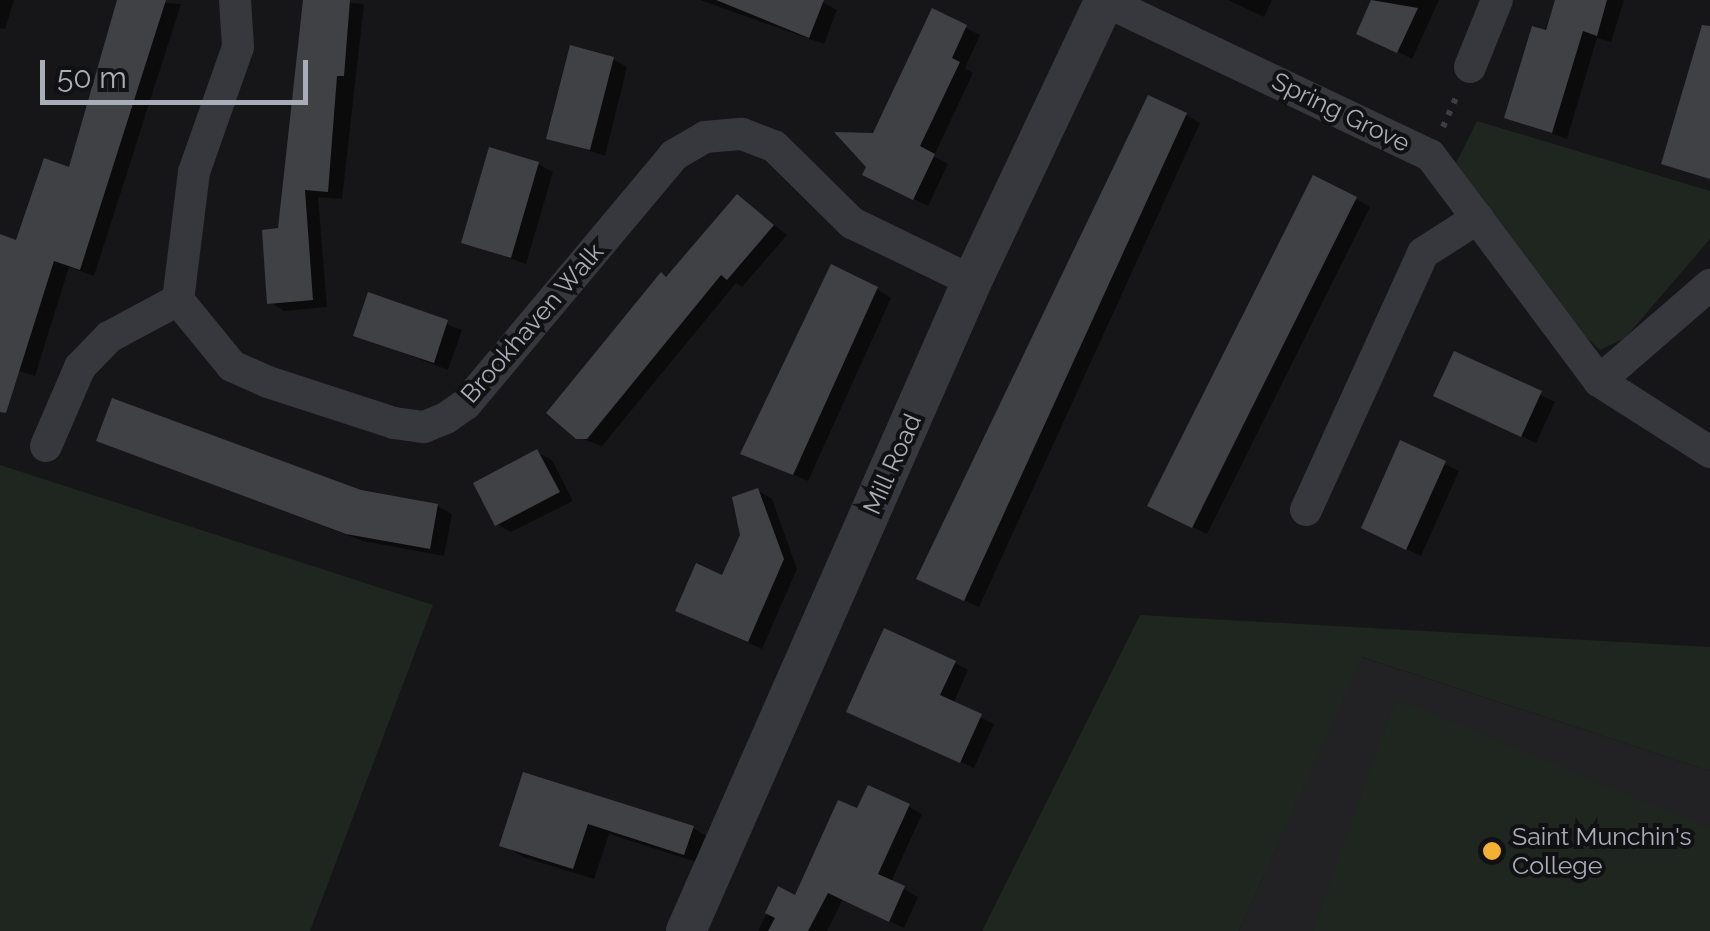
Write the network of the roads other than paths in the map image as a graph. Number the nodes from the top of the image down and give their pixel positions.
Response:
1 (235, 0) edge
2 (1104, 0) edge
3 (1497, 0) edge
4 (1470, 67) road end
5 (1478, 218) junction
6 (972, 281) junction
7 (1710, 286) edge
8 (178, 300) junction
9 (1599, 381) junction
10 (46, 446) dead end
11 (1710, 452) edge
12 (1306, 510) dead end
13 (686, 931) edge

1 - 8 street
2 - 5 street, Spring Grove
2 - 6 street, Mill Road
3 - 4 street
5 - 9 street, Spring Grove
5 - 12 street
6 - 8 street, Brookhaven Walk
6 - 13 street, Mill Road
7 - 9 street
8 - 10 street
9 - 11 street, Spring Grove

